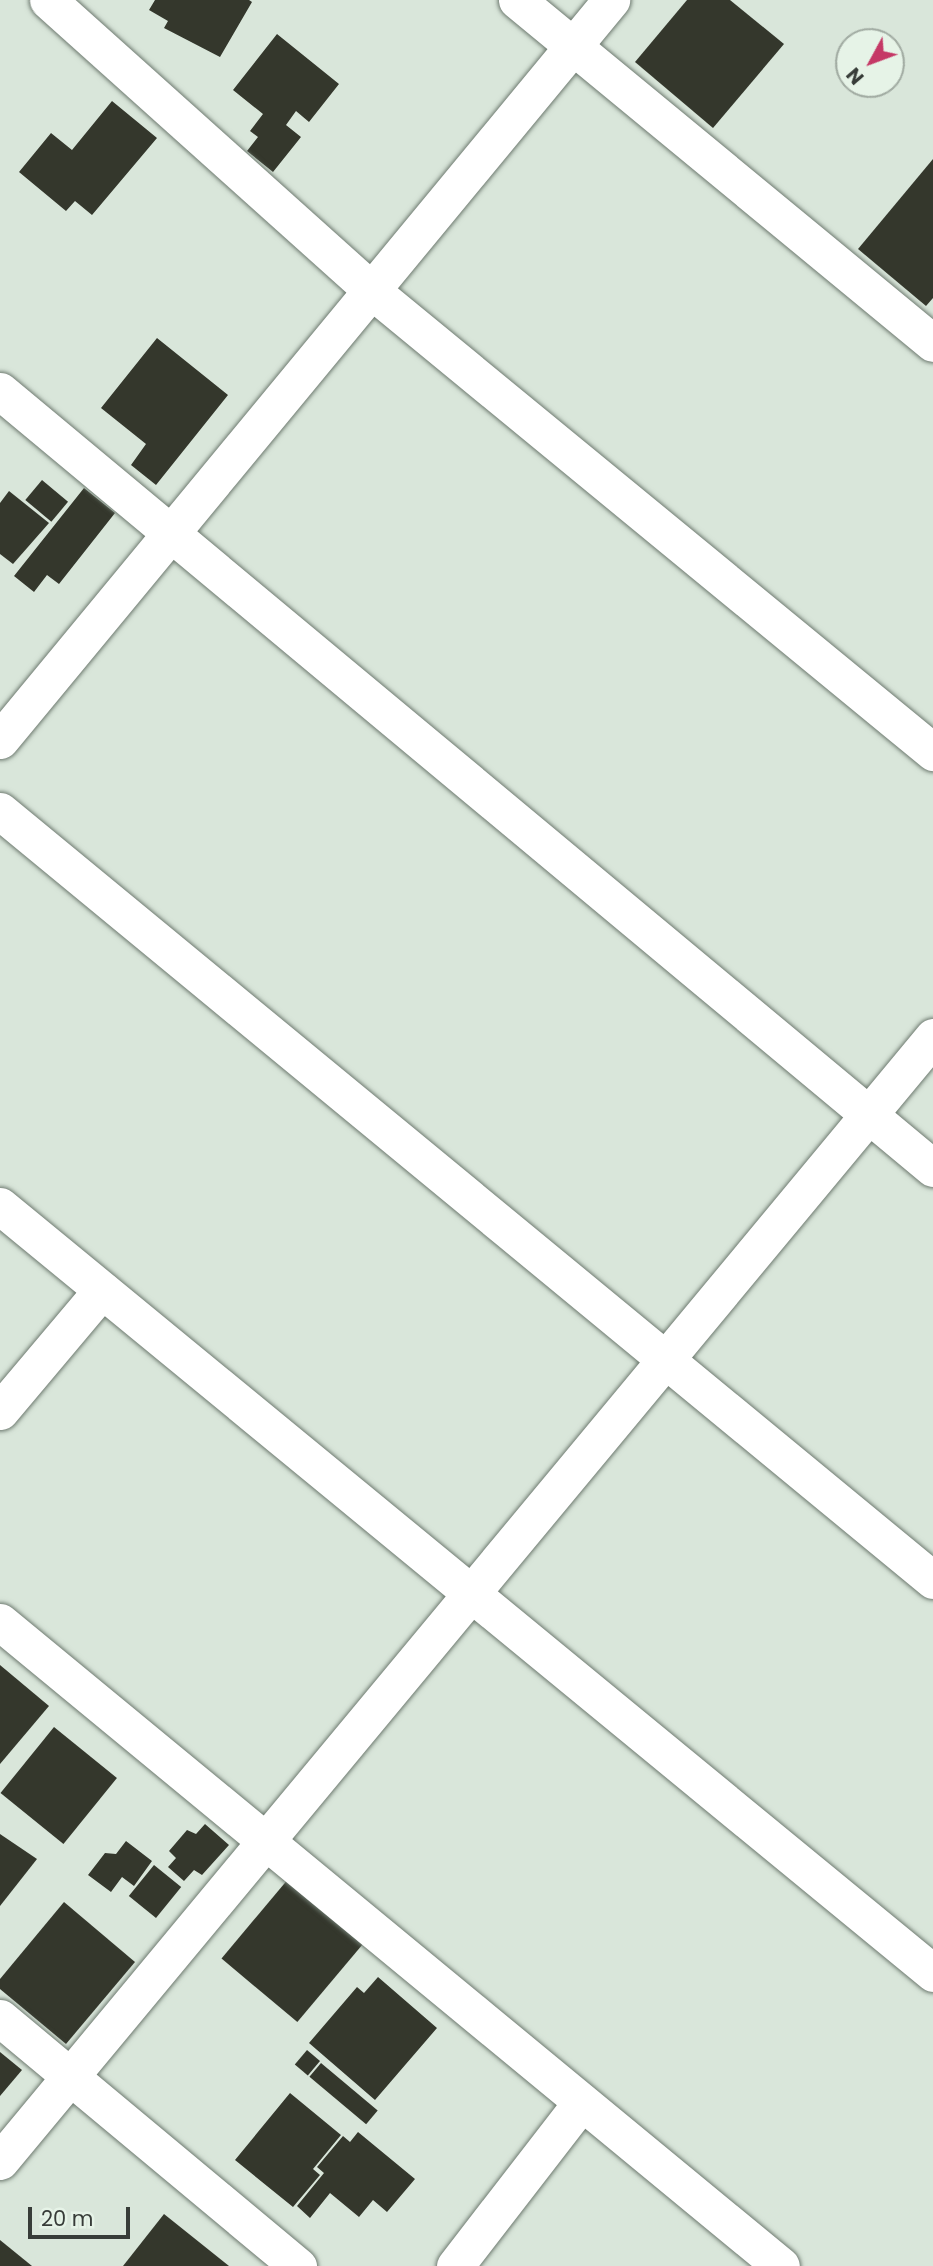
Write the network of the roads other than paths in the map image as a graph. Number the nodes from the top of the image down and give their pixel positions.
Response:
1 (48, 0) edge
2 (517, 0) edge
3 (611, 0) edge
4 (573, 47) junction
5 (371, 290) junction
6 (933, 343) edge
7 (0, 391) edge
8 (170, 532) junction
9 (0, 740) edge
10 (933, 752) edge
11 (0, 811) edge
12 (933, 1037) edge
13 (869, 1115) junction
14 (933, 1168) edge
15 (0, 1206) edge
16 (102, 1290) junction
17 (665, 1360) junction
18 (0, 1411) edge
19 (933, 1580) edge
20 (471, 1593) junction
21 (0, 1622) edge
22 (265, 1842) junction
23 (933, 1973) edge
24 (0, 2018) edge
25 (70, 2077) junction
26 (581, 2103) junction
27 (0, 2161) edge
28 (298, 2266) edge
29 (455, 2266) edge
30 (781, 2266) edge

1 - 5 street
2 - 4 street
3 - 4 street
4 - 5 street
4 - 6 street
5 - 8 street
5 - 10 street
7 - 8 street
8 - 9 street
8 - 13 street
11 - 17 street
12 - 13 street
13 - 14 street
13 - 17 street
15 - 16 street
16 - 18 street
16 - 20 street
17 - 19 street
17 - 20 street
20 - 22 street
20 - 23 street
21 - 22 street
22 - 25 street
22 - 26 street
24 - 25 street
25 - 27 street
25 - 28 street
26 - 29 street
26 - 30 street

